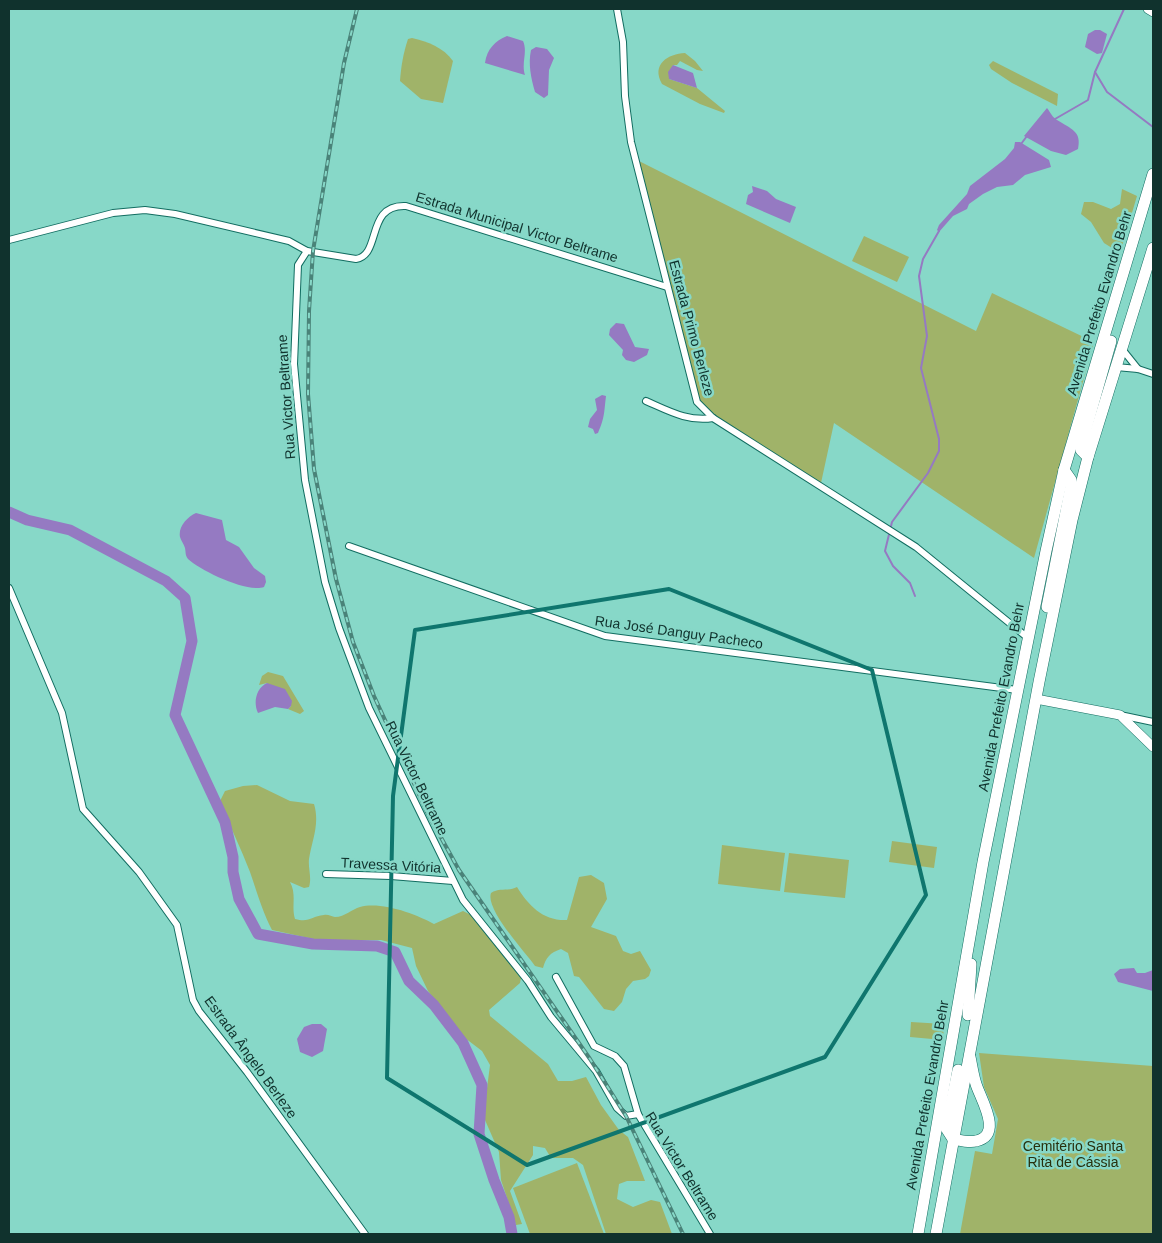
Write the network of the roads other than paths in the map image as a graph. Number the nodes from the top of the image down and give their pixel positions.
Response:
1 (618, 9) edge
2 (1148, 9) edge
3 (1153, 12) edge
4 (1153, 174) edge
5 (9, 240) edge
6 (1153, 248) edge
7 (308, 251) junction
8 (667, 287) junction
9 (1115, 307) junction
10 (1122, 349) junction
11 (1116, 367) junction
12 (1138, 369) junction
13 (1153, 374) edge
14 (646, 401) dead end
15 (713, 418) junction
16 (1088, 457) junction
17 (1064, 470) junction
18 (350, 546) dead end
19 (9, 588) edge
20 (1028, 638) junction
21 (1046, 646) junction
22 (1017, 690) junction
23 (1036, 699) junction
24 (1120, 715) junction
25 (1153, 722) edge
26 (1153, 748) edge
27 (326, 874) dead end
28 (454, 881) junction
29 (971, 936) junction
30 (556, 977) dead end
31 (969, 1050) junction
32 (638, 1114) junction
33 (953, 1139) junction
34 (365, 1234) edge
35 (710, 1234) edge
36 (918, 1234) edge
37 (936, 1234) edge

1 - 8 street, Estrada Primo Berleze
2 - 3 street
4 - 9 highway, Avenida Prefeito Evandro Behr
5 - 7 street, Estrada Municipal Victor Beltrame
6 - 10 highway
7 - 8 street, Estrada Municipal Victor Beltrame
7 - 28 street, Rua Victor Beltrame
8 - 15 street, Estrada Primo Berleze
9 - 16 highway
9 - 17 highway, Avenida Prefeito Evandro Behr
10 - 11 highway
10 - 12 street
11 - 12 street
11 - 16 highway
12 - 13 street
14 - 15 street
15 - 20 street, Estrada Primo Berleze
16 - 21 highway
17 - 20 highway, Avenida Prefeito Evandro Behr
17 - 21 highway
18 - 22 street, Rua José Danguy Pacheco
19 - 34 street, Estrada Ângelo Berleze
20 - 22 highway, Avenida Prefeito Evandro Behr
21 - 23 highway
22 - 29 highway, Avenida Prefeito Evandro Behr
23 - 24 street
23 - 31 highway
24 - 25 street
24 - 26 street
27 - 28 street, Travessa Vitória
28 - 32 street, Rua Victor Beltrame
29 - 33 highway
29 - 36 highway, Avenida Prefeito Evandro Behr
30 - 32 street
31 - 33 highway
31 - 33 highway
32 - 35 street, Rua Victor Beltrame
33 - 37 highway

